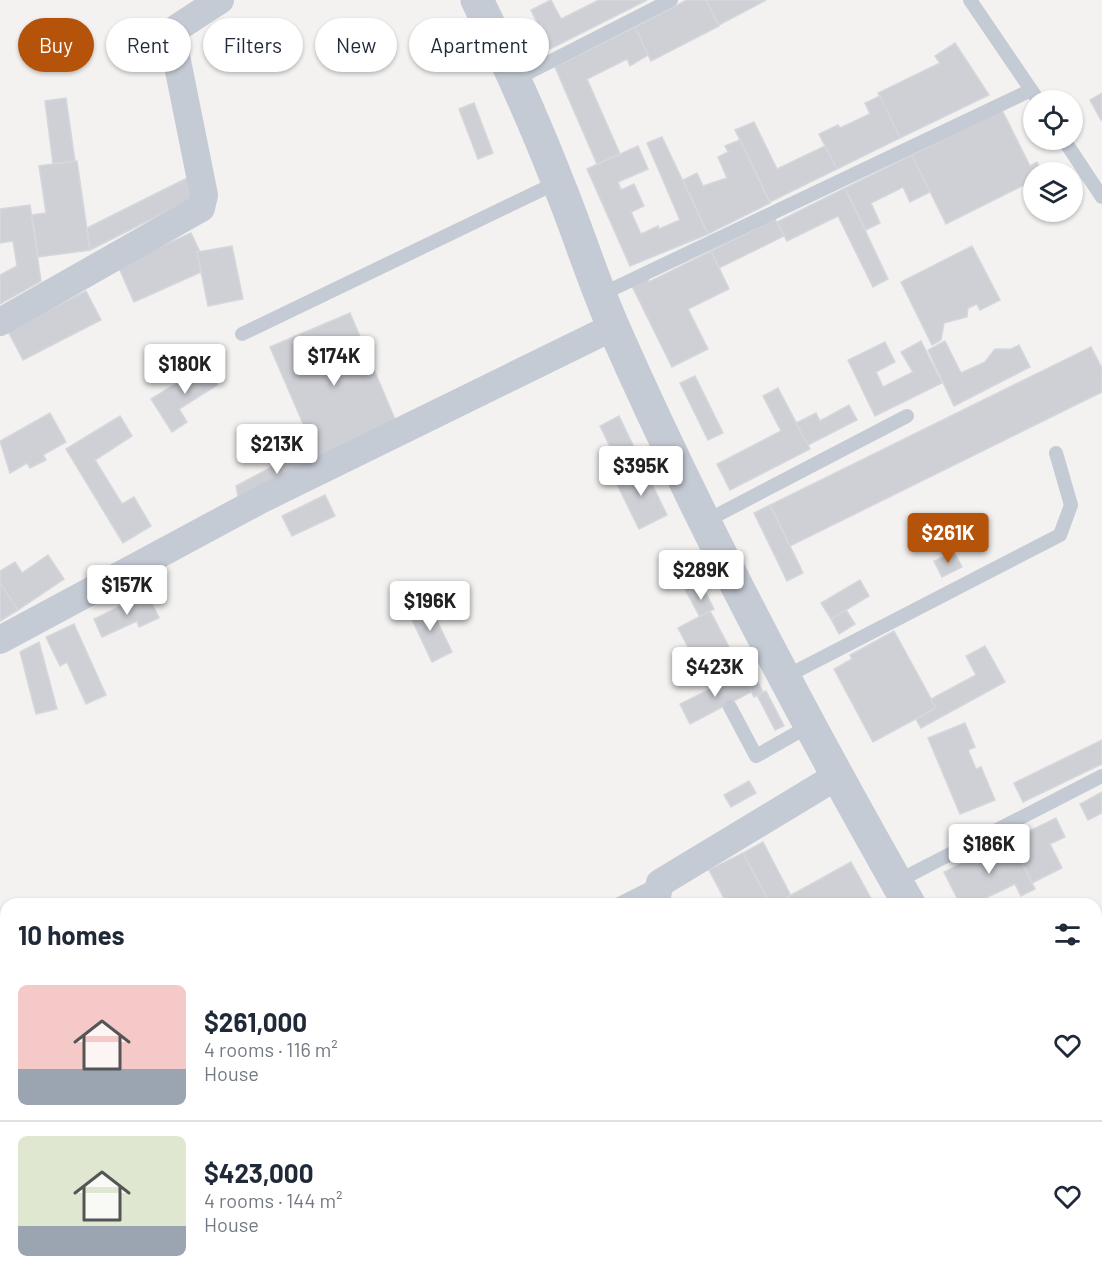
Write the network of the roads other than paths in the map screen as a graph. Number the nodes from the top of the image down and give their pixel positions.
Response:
1 (220, 0) edge
2 (477, 0) edge
3 (671, 0) edge
4 (970, 0) edge
5 (516, 79) junction
6 (1032, 90) edge
7 (1023, 101) edge
8 (1072, 150) edge
9 (558, 182) junction
10 (1100, 188) edge
11 (600, 295) junction
12 (0, 322) edge
13 (613, 327) junction
14 (242, 334) dead end
15 (907, 416) dead end
16 (1056, 453) dead end
17 (702, 522) junction
18 (0, 640) edge
19 (785, 677) junction
20 (730, 707) dead end
21 (809, 726) junction
22 (837, 776) junction
23 (1102, 776) edge
24 (902, 893) edge
25 (658, 894) edge
26 (642, 898) edge

1 - 12 street
2 - 5 street
3 - 5 lane
4 - 6 lane
5 - 9 street
7 - 11 lane
8 - 10 lane
9 - 11 street
9 - 14 lane
11 - 13 street
13 - 17 street
13 - 18 street
15 - 17 lane
16 - 19 lane
17 - 19 street
19 - 21 street
20 - 21 lane
21 - 22 street
22 - 24 street
22 - 25 street
23 - 24 lane
25 - 26 lane

